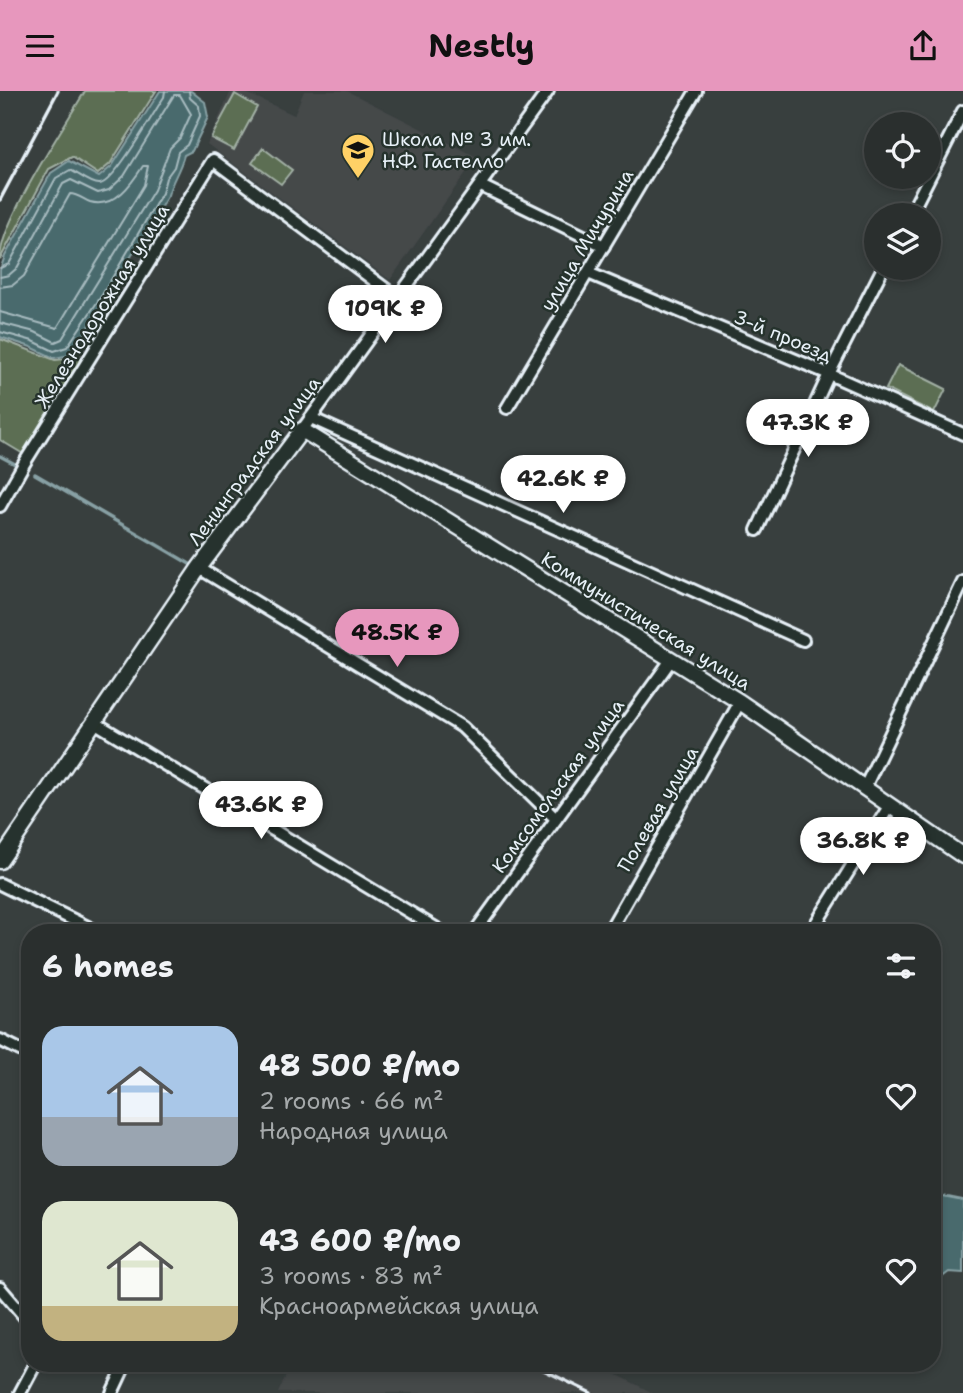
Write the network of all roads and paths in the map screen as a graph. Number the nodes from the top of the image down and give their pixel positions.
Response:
1 (548, 91) edge
2 (696, 91) edge
3 (963, 111) edge
4 (481, 186) junction
5 (916, 203) edge
6 (604, 246) junction
7 (587, 273) junction
8 (877, 280) edge
9 (399, 299) junction
10 (830, 374) junction
11 (507, 408) dead end
12 (306, 424) junction
13 (963, 434) edge
14 (0, 506) edge
15 (757, 530) dead end
16 (199, 568) junction
17 (963, 582) edge
18 (803, 640) dead end
19 (671, 660) junction
20 (740, 702) junction
21 (94, 722) junction
22 (865, 787) junction
23 (890, 805) junction
24 (556, 819) junction
25 (963, 856) edge
26 (0, 861) edge
27 (0, 884) edge
28 (82, 924) edge
29 (429, 924) edge
30 (480, 924) edge
31 (613, 924) edge
32 (816, 924) edge
33 (0, 1040) edge
34 (21, 1050) edge
35 (0, 1288) edge
36 (21, 1312) edge
37 (31, 1372) edge
38 (122, 1372) edge
39 (20, 1393) edge
40 (111, 1393) edge

1 - 4 street, Ленинградская улица
2 - 6 street, улица Мичурина
3 - 5 street
4 - 6 street
4 - 9 street, Ленинградская улица
6 - 7 street, улица Мичурина
7 - 10 street, 3-й проезд
7 - 11 street, улица Мичурина
8 - 10 street
9 - 12 street, Ленинградская улица
9 - 14 street, Железнодорожная улица
10 - 13 street, 3-й проезд
10 - 15 street
12 - 16 street, Ленинградская улица
12 - 18 street, Коммунистическая улица
12 - 19 street, Коммунистическая улица
16 - 21 street, Ленинградская улица
16 - 24 street
17 - 22 street
19 - 20 street, Коммунистическая улица
19 - 24 street, Комсомольская улица
20 - 22 street, Коммунистическая улица
20 - 31 street, Полевая улица
21 - 26 street, Ленинградская улица
21 - 29 street
22 - 23 street, Коммунистическая улица
23 - 25 street, Коммунистическая улица
23 - 32 street
24 - 30 street, Комсомольская улица
27 - 28 street
33 - 34 street
35 - 36 street
37 - 39 street
38 - 40 street

